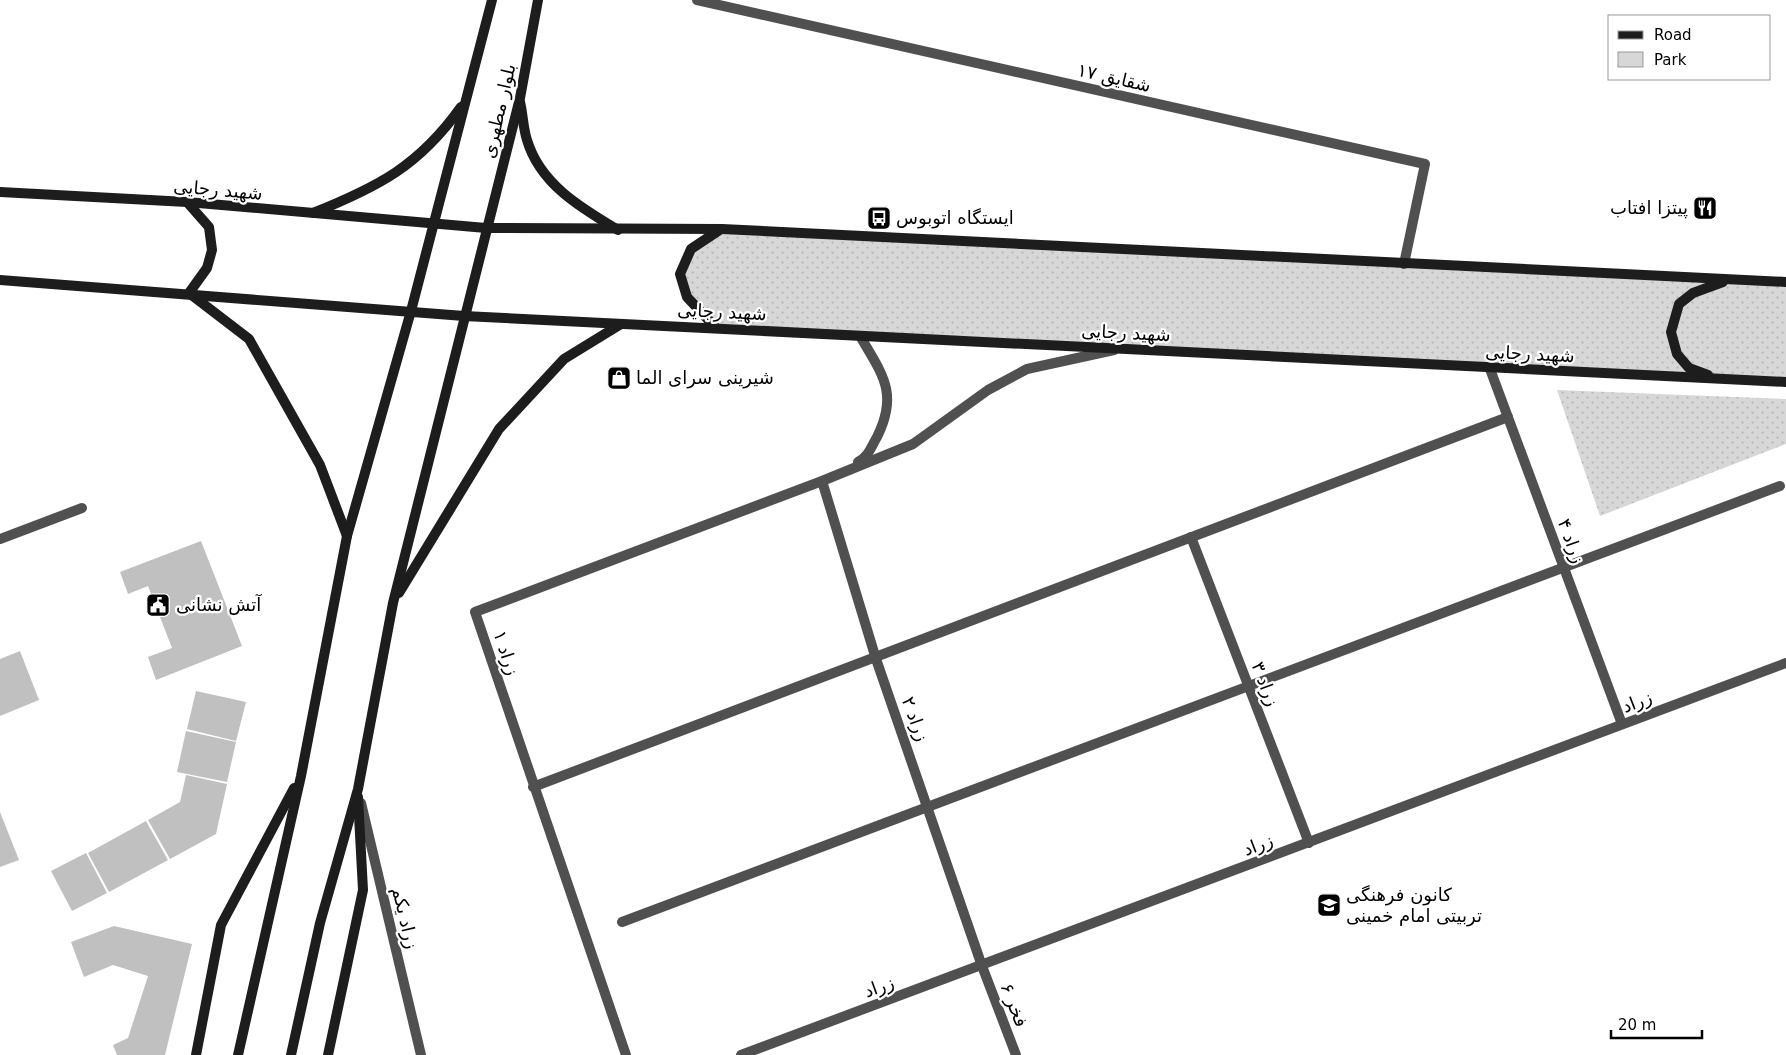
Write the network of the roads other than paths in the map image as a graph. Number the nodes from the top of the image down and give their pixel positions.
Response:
1 (492, 0) edge
2 (538, 0) edge
3 (697, 0) edge
4 (520, 98) junction
5 (464, 103) junction
6 (1, 191) edge
7 (187, 202) junction
8 (310, 214) junction
9 (432, 224) junction
10 (486, 228) junction
11 (722, 229) junction
12 (619, 230) junction
13 (1404, 264) junction
14 (1731, 279) junction
15 (0, 280) edge
16 (1786, 282) edge
17 (189, 293) junction
18 (410, 311) junction
19 (464, 316) junction
20 (622, 323) junction
21 (716, 328) junction
22 (860, 336) junction
23 (1118, 349) junction
24 (1490, 369) junction
25 (1716, 378) junction
26 (1786, 382) edge
27 (1508, 417) junction
28 (822, 481) junction
29 (1780, 486) dead end
30 (82, 508) dead end
31 (347, 536) junction
32 (1191, 537) junction
33 (0, 539) edge
34 (1564, 567) junction
35 (393, 603) junction
36 (876, 658) junction
37 (1786, 663) edge
38 (1248, 686) junction
39 (1622, 724) junction
40 (301, 776) junction
41 (533, 787) junction
42 (358, 789) junction
43 (929, 808) junction
44 (1308, 843) junction
45 (622, 922) dead end
46 (982, 966) junction
47 (196, 1055) edge
48 (238, 1055) edge
49 (291, 1055) edge
50 (328, 1055) edge
51 (421, 1055) edge
52 (626, 1055) edge
53 (741, 1055) edge
54 (1016, 1055) edge

1 - 5 street, بلوار مطهری
2 - 4 street, بلوار مطهری
3 - 13 street, شقایق ۱۷
4 - 10 street, بلوار مطهری
4 - 12 street
5 - 8 street
5 - 9 street, بلوار مطهری
6 - 7 street, شهید رجایی
7 - 8 street, شهید رجایی
7 - 17 street
8 - 9 street, شهید رجایی
9 - 10 street, شهید رجایی
9 - 18 street, بلوار مطهری
10 - 12 street
10 - 19 street, بلوار مطهری
11 - 12 street
11 - 13 street
11 - 21 street
13 - 14 street
14 - 16 street
14 - 25 street
15 - 17 street
17 - 18 street
17 - 31 street
18 - 19 street, شهید رجایی
18 - 31 street, بلوار مطهری
19 - 20 street, شهید رجایی
19 - 35 street, بلوار مطهری
20 - 21 street, شهید رجایی
20 - 35 street
21 - 22 street, شهید رجایی
22 - 23 street, شهید رجایی
22 - 28 street
23 - 24 street, شهید رجایی
23 - 28 street
24 - 25 street, شهید رجایی
24 - 27 street, زراد ۴
25 - 26 street, شهید رجایی
27 - 32 street
27 - 34 street, زراد ۴
28 - 36 street, زراد ۲
28 - 41 street, زراد ۱
29 - 34 street
30 - 33 street
31 - 40 street, بلوار مطهری
32 - 36 street
32 - 38 street, زراد ۳
34 - 38 street
34 - 39 street, زراد ۴
35 - 42 street, بلوار مطهری
36 - 41 street
36 - 43 street, زراد ۲
37 - 39 street, زراد
38 - 43 street
38 - 44 street, زراد ۳
39 - 44 street, زراد
40 - 47 street
40 - 48 street, بلوار مطهری
41 - 52 street, زراد ۱
42 - 49 street
42 - 50 street
42 - 51 street, زراد یکم
43 - 45 street
43 - 46 street, زراد ۲
44 - 46 street, زراد
46 - 53 street, زراد
46 - 54 street, فخر ۶

